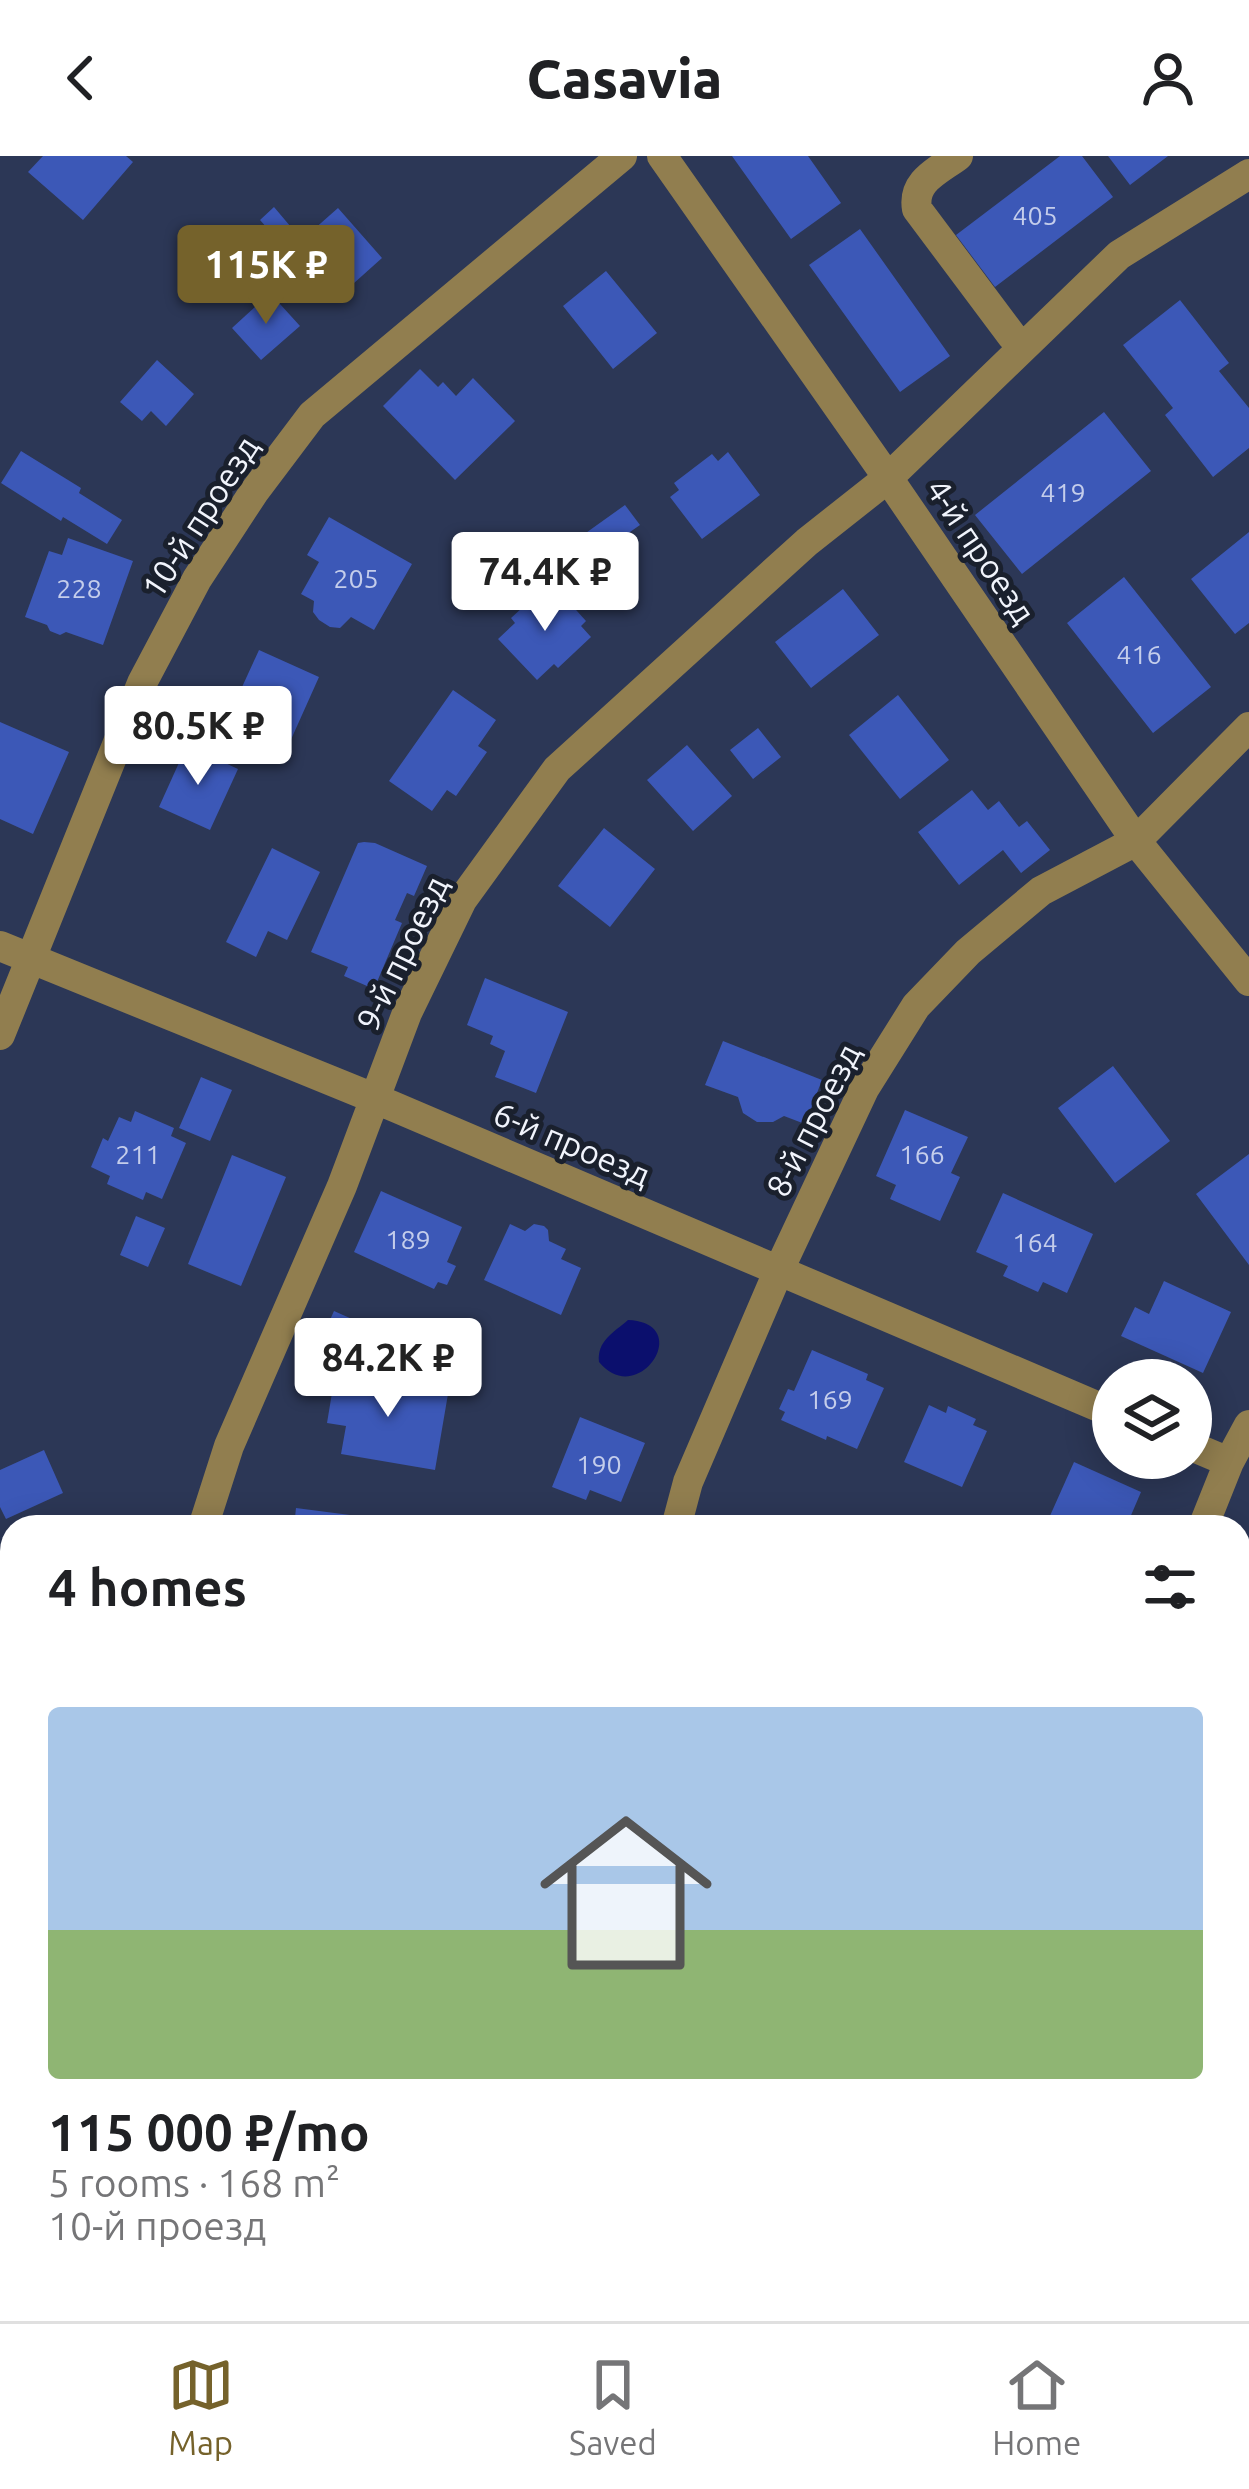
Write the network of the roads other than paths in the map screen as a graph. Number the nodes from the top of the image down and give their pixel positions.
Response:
1 (622, 156) edge
2 (662, 156) edge
3 (958, 156) edge
4 (1249, 175) edge
5 (1012, 336) dead end
6 (888, 478) junction
7 (1249, 727) edge
8 (1136, 841) junction
9 (0, 946) edge
10 (31, 958) junction
11 (1249, 981) edge
12 (0, 1035) edge
13 (376, 1100) junction
14 (778, 1272) junction
15 (1092, 1405) edge
16 (1249, 1425) edge
17 (1212, 1455) edge
18 (1229, 1462) junction
19 (207, 1515) edge
20 (679, 1515) edge
21 (1208, 1515) edge

1 - 10 street, 10-й проезд
2 - 6 street, 4-й проезд
3 - 5 street
4 - 6 street, 9-й проезд
6 - 8 street, 4-й проезд
6 - 13 street, 9-й проезд
7 - 8 street, 8-й проезд
8 - 11 street, 4-й проезд
8 - 14 street, 8-й проезд
9 - 10 street, 6-й проезд
10 - 12 street, 10-й проезд
10 - 13 street, 6-й проезд
13 - 14 street, 6-й проезд
13 - 19 street, 9-й проезд
14 - 15 street, 6-й проезд
14 - 20 street, 8-й проезд
16 - 18 street
17 - 18 street
18 - 21 street

